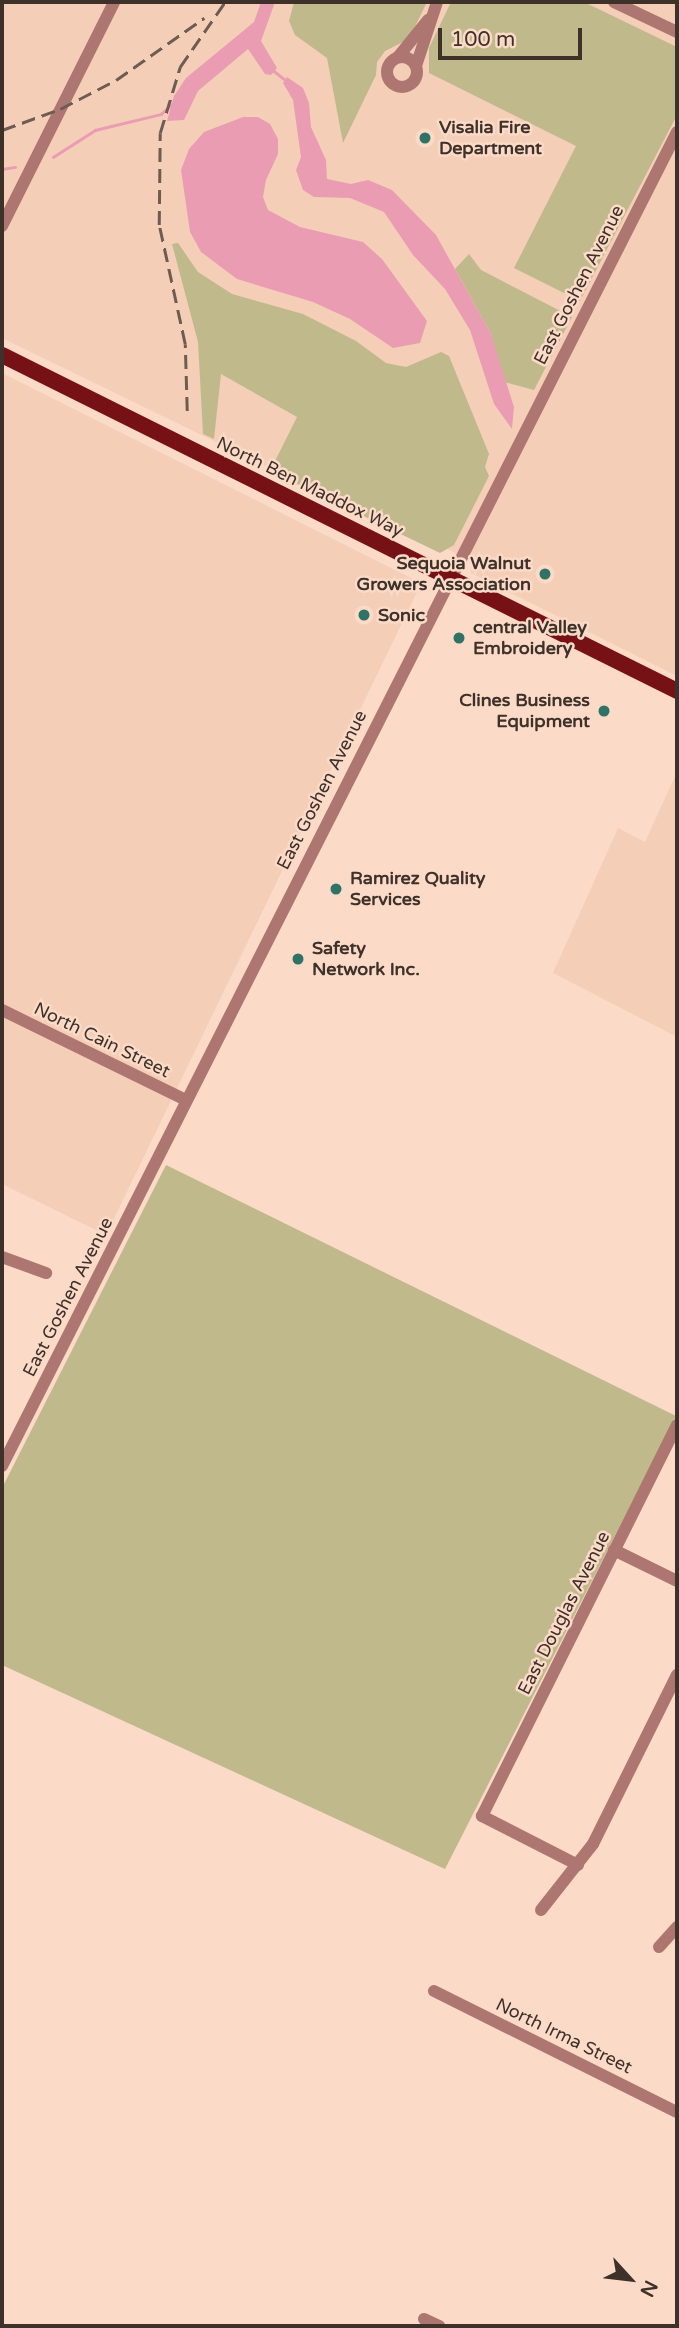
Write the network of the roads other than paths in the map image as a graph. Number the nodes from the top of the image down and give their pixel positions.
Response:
1 (114, 2) edge
2 (438, 2) edge
3 (614, 2) edge
4 (428, 20) junction
5 (677, 32) edge
6 (398, 57) junction
7 (416, 66) junction
8 (677, 132) edge
9 (2, 226) edge
10 (2, 355) edge
11 (450, 579) junction
12 (677, 691) edge
13 (2, 1010) edge
14 (186, 1100) junction
15 (2, 1257) edge
16 (46, 1273) dead end
17 (677, 1425) edge
18 (2, 1466) edge
19 (614, 1550) junction
20 (677, 1581) edge
21 (677, 1675) edge
22 (578, 1865) junction
23 (541, 1910) dead end
24 (677, 1927) edge
25 (659, 1947) dead end
26 (434, 1991) dead end
27 (677, 2112) edge
28 (424, 2319) dead end
29 (439, 2326) edge

1 - 9 street
2 - 4 street
3 - 5 street
4 - 6 street
4 - 7 street
6 - 7 street
6 - 7 street
8 - 11 street, East Goshen Avenue
10 - 11 main road, North Ben Maddox Way
11 - 12 main road, North Ben Maddox Way
11 - 14 street, East Goshen Avenue
13 - 14 street, North Cain Street
14 - 18 street, East Goshen Avenue
15 - 16 street
17 - 19 street, East Douglas Avenue
19 - 20 street
19 - 22 street, East Douglas Avenue
21 - 22 street
22 - 23 street
24 - 25 street
26 - 27 street, North Irma Street
28 - 29 street

